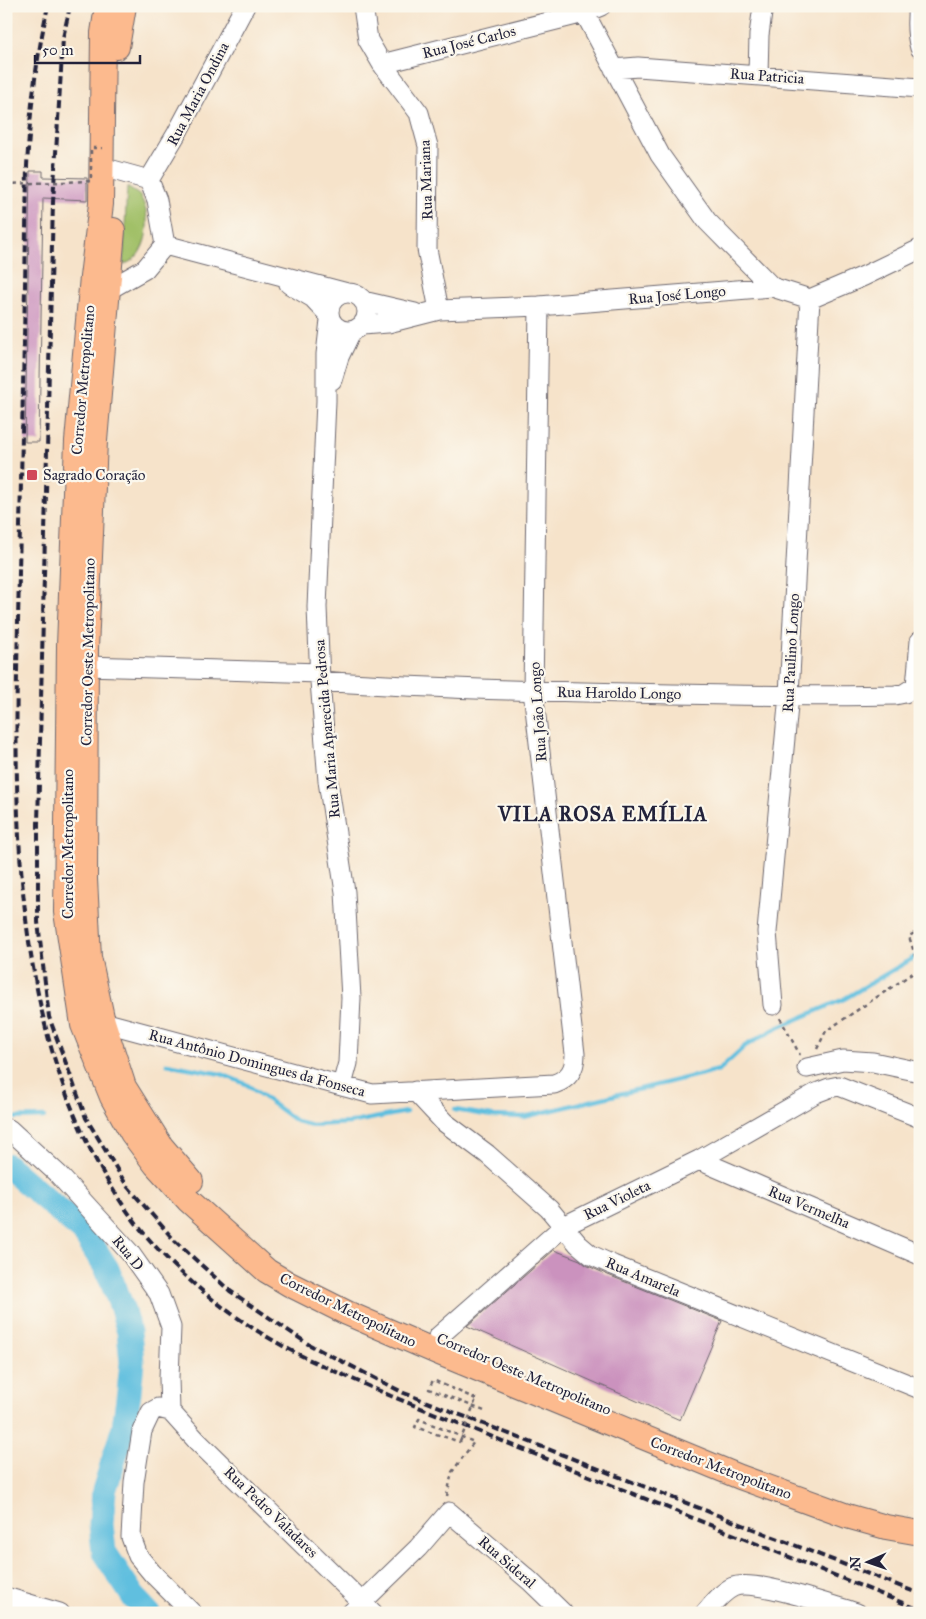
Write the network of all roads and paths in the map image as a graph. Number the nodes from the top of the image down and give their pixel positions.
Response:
1 (107, 6) edge
2 (124, 6) edge
3 (130, 6) edge
4 (245, 6) edge
5 (363, 6) edge
6 (762, 6) edge
7 (918, 6) edge
8 (589, 8) edge
9 (119, 33) junction
10 (920, 48) edge
11 (382, 64) junction
12 (614, 69) junction
13 (758, 75) junction
14 (920, 88) edge
15 (107, 162) junction
16 (149, 180) junction
17 (6, 184) edge
18 (165, 245) junction
19 (920, 249) edge
20 (94, 258) junction
21 (273, 275) junction
22 (772, 287) junction
23 (108, 290) junction
24 (355, 297) junction
25 (810, 299) junction
26 (539, 306) junction
27 (430, 312) junction
28 (329, 317) junction
29 (357, 329) junction
30 (326, 401) junction
31 (920, 641) edge
32 (86, 666) junction
33 (320, 677) junction
34 (918, 686) edge
35 (533, 691) junction
36 (789, 696) junction
37 (67, 920) junction
38 (920, 930) edge
39 (920, 969) edge
40 (774, 1005) joint
41 (103, 1022) junction
42 (793, 1041) dead end
43 (807, 1068) joint
44 (920, 1072) edge
45 (562, 1081) joint
46 (342, 1085) junction
47 (415, 1091) junction
48 (920, 1118) edge
49 (9, 1129) dead end
50 (699, 1160) junction
51 (564, 1226) junction
52 (920, 1255) edge
53 (438, 1337) junction
54 (920, 1389) edge
55 (170, 1411) junction
56 (487, 1412) dead end
57 (449, 1512) junction
58 (920, 1519) edge
59 (920, 1533) edge
60 (6, 1597) edge
61 (362, 1609) edge
62 (60, 1613) edge
63 (192, 1613) edge
64 (563, 1613) edge
65 (704, 1613) edge
66 (857, 1613) edge

1 - 15 main road, Corredor Metropolitano
2 - 9 main road, Corredor Oeste Metropolitano
3 - 9 street
4 - 16 street, Rua Maria Ondina
5 - 11 street, Rua Mariana
6 - 13 street
7 - 10 street
8 - 11 street, Rua José Carlos
8 - 12 street
9 - 15 main road, Corredor Oeste Metropolitano
11 - 27 street, Rua Mariana
12 - 13 street, Rua Patricia
12 - 22 street
13 - 14 street, Rua Patricia
15 - 16 street
15 - 17 path, bridge
15 - 20 main road, Corredor Metropolitano
15 - 23 main road, Corredor Oeste Metropolitano
16 - 18 street
18 - 21 street, Rua José Longo
18 - 23 street
19 - 25 street
20 - 23 main road
20 - 37 main road, Corredor Metropolitano
21 - 24 street, Rua José Longo
21 - 28 street, Rua José Longo
22 - 25 street, Rua José Longo
22 - 26 street, Rua José Longo
23 - 32 main road, Corredor Oeste Metropolitano
24 - 27 street, Rua José Longo
24 - 28 street
24 - 29 street
25 - 36 street, Rua Paulino Longo
26 - 27 street, Rua José Longo
26 - 35 street, Rua João Longo
27 - 29 street, Rua José Longo
28 - 29 street, Rua José Longo
28 - 30 street, Rua Maria Aparecida Pedrosa
29 - 30 street, Rua Maria Aparecida Pedrosa
30 - 33 street, Rua Maria Aparecida Pedrosa
31 - 34 street
32 - 33 street, Rua Haroldo Longo
32 - 41 main road, Corredor Oeste Metropolitano
33 - 35 street, Rua Haroldo Longo
33 - 46 street, Rua Maria Aparecida Pedrosa
34 - 36 street, Rua Haroldo Longo
35 - 36 street, Rua Haroldo Longo
35 - 45 street, Rua João Longo
36 - 40 street, Rua Paulino Longo
37 - 41 main road
37 - 59 main road, Corredor Metropolitano
38 - 39 path
39 - 43 path
40 - 42 path
41 - 46 street, Rua Antônio Domingues da Fonseca
41 - 53 main road, Corredor Oeste Metropolitano
43 - 44 street
45 - 47 street, Rua Antônio Domingues da Fonseca
46 - 47 street, Rua Antônio Domingues da Fonseca
47 - 51 street, Rua Amarela
48 - 50 street, Rua Violeta
49 - 55 street, Rua D
50 - 51 street, Rua Violeta
50 - 52 street, Rua Vermelha
51 - 53 street, Rua Violeta
51 - 54 street, Rua Amarela
53 - 58 main road, Corredor Oeste Metropolitano
55 - 61 street, Rua Pedro Valadares
55 - 63 street
56 - 57 path, bridge
57 - 61 street
57 - 64 street, Rua Sideral
60 - 62 street
65 - 66 street

